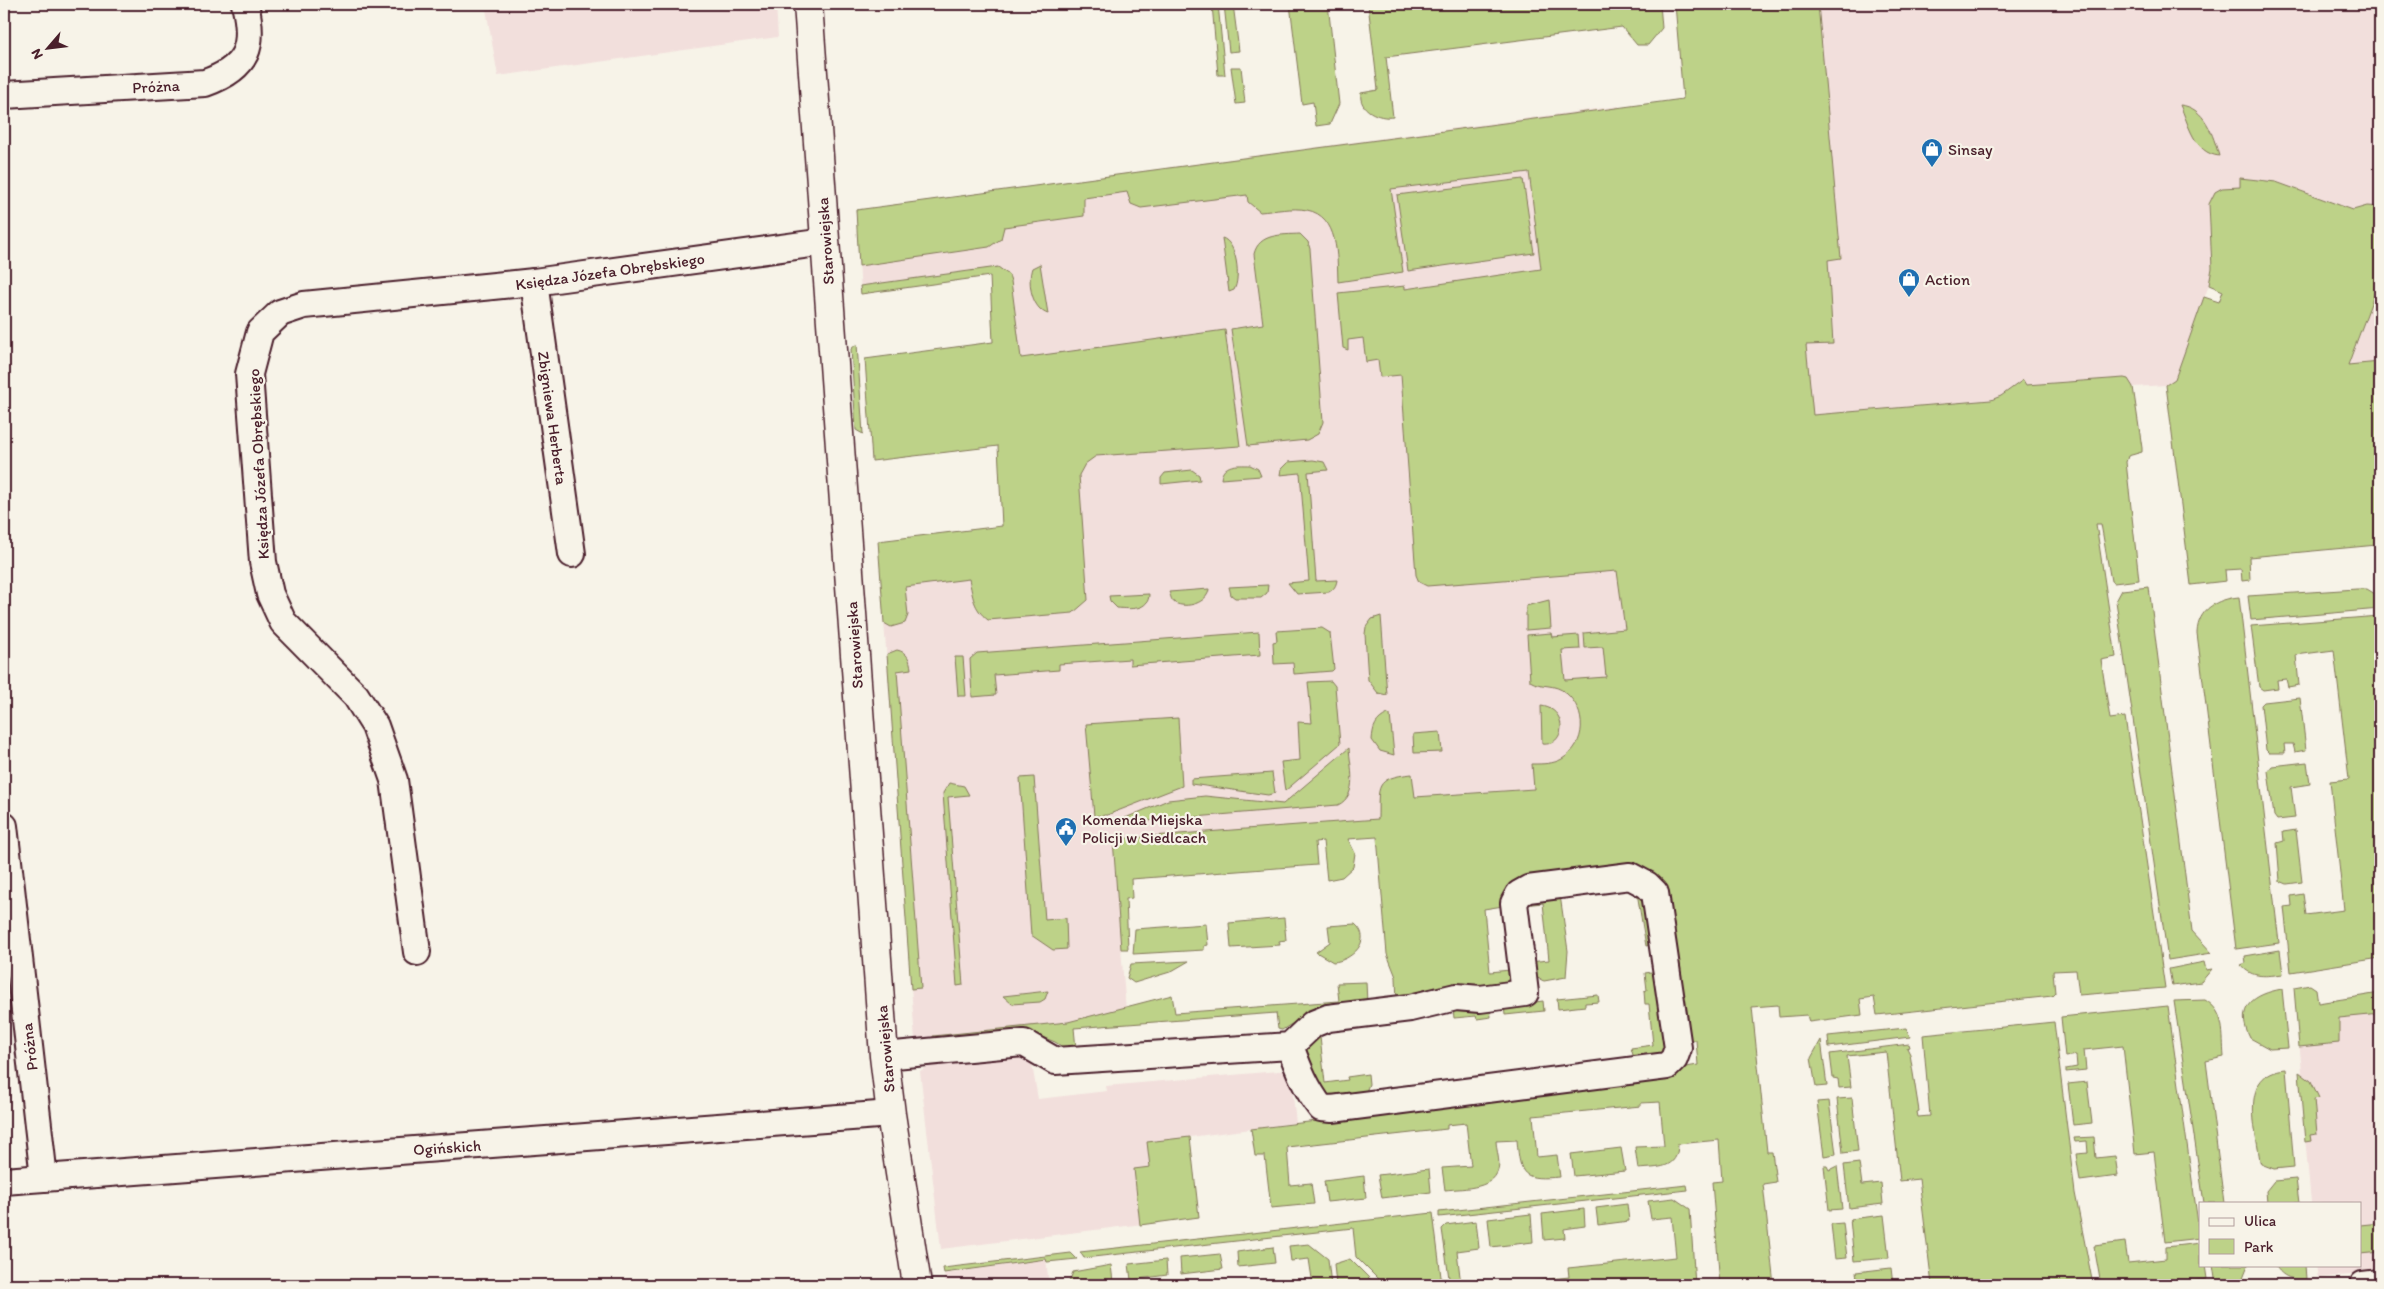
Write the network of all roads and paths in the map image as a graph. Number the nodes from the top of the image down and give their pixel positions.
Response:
1 (245, 4) edge
2 (808, 4) edge
3 (4, 95) edge
4 (825, 242) junction
5 (534, 282) junction
6 (572, 554) dead end
7 (4, 826) edge
8 (417, 952) dead end
9 (1290, 1046) junction
10 (884, 1056) junction
11 (891, 1114) junction
12 (44, 1178) junction
13 (4, 1181) edge
14 (2380, 1284) edge
15 (917, 1285) edge
16 (2363, 1285) edge

1 - 3 street, Próżna
2 - 4 main road, Starowiejska
4 - 5 street, Księdza Józefa Obrębskiego
4 - 10 main road, Starowiejska
5 - 6 street, Zbigniewa Herberta
5 - 8 street, Księdza Józefa Obrębskiego
7 - 12 street, Próżna
9 - 9 street
9 - 10 street
10 - 11 main road, Starowiejska
11 - 12 street, Ogińskich
11 - 15 main road, Starowiejska
12 - 13 street, Ogińskich
14 - 16 street

